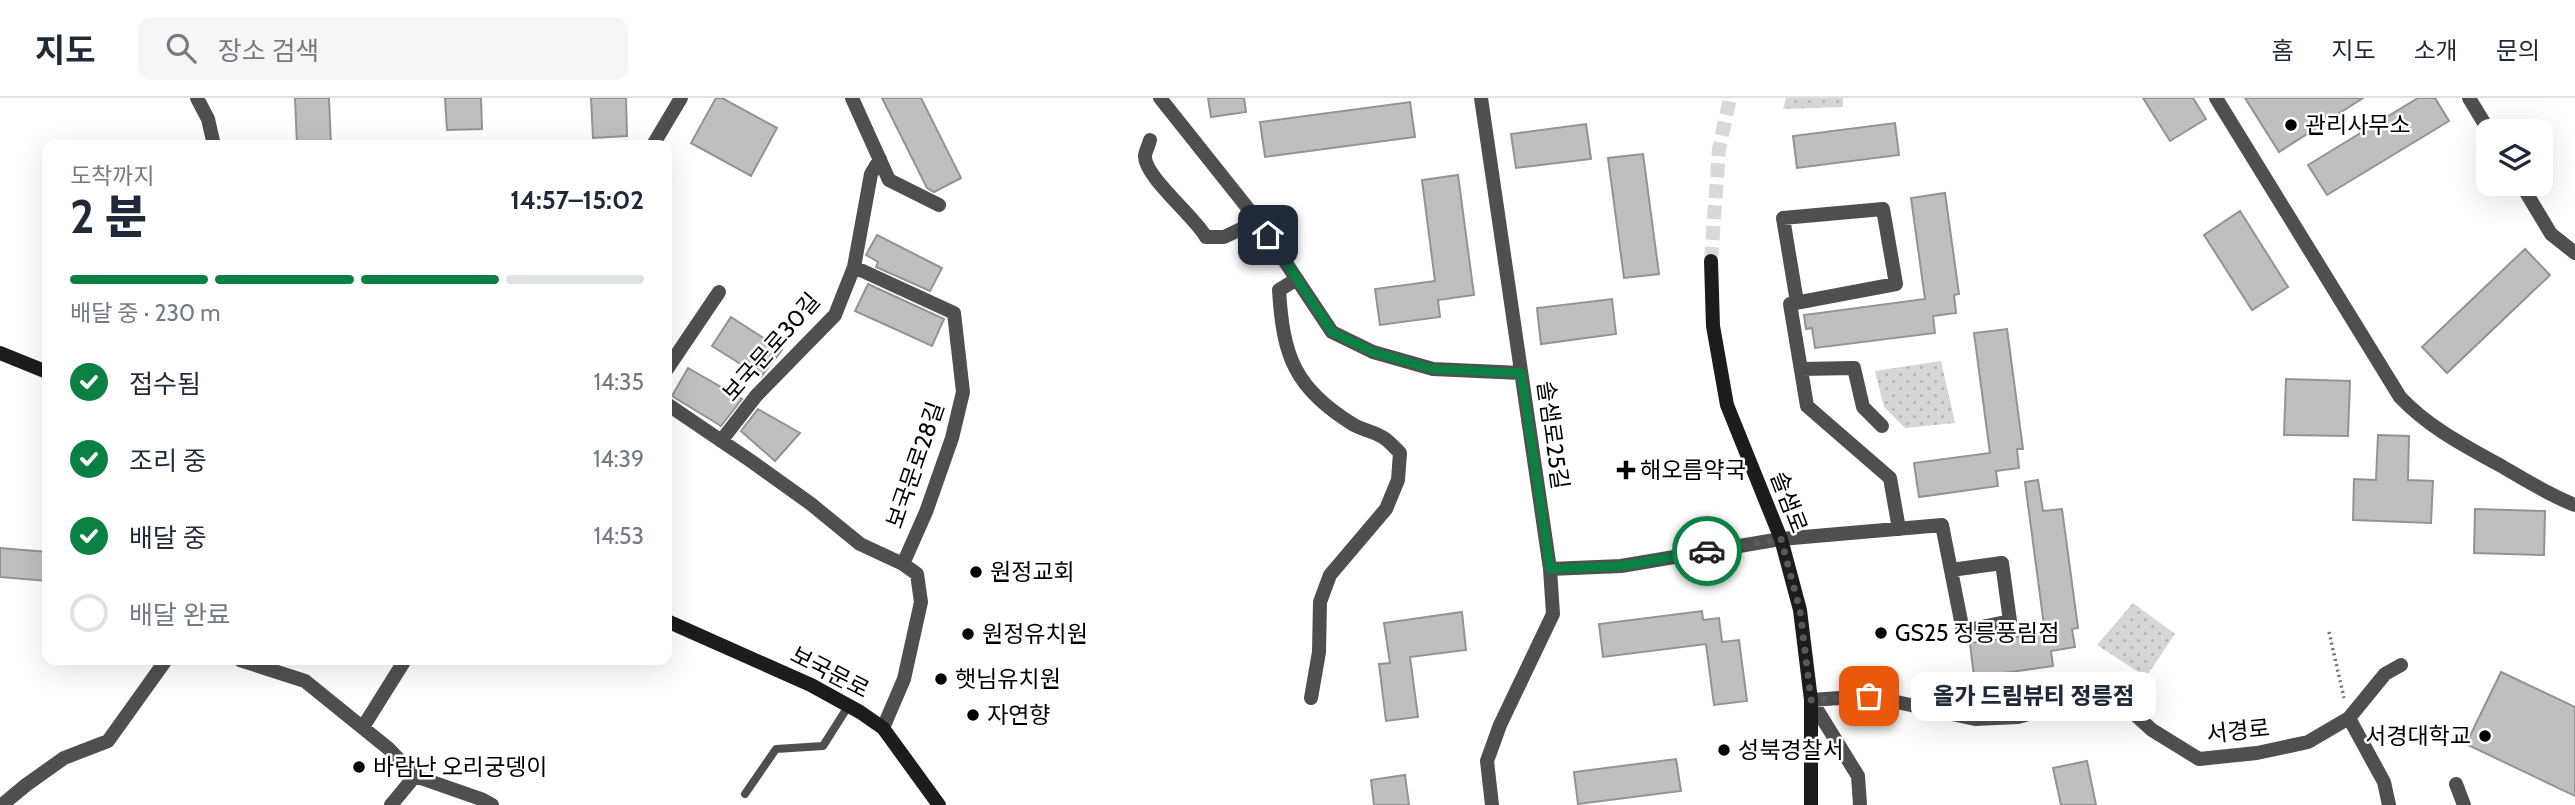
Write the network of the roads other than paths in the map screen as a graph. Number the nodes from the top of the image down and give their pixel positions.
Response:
1 (197, 98) edge
2 (681, 98) edge
3 (852, 98) edge
4 (1160, 98) edge
5 (1481, 98) edge
6 (2216, 98) edge
7 (2469, 98) edge
8 (2482, 119) edge
9 (213, 140) edge
10 (656, 140) edge
11 (1150, 140) dead end
12 (880, 159) junction
13 (2528, 196) edge
14 (939, 205) dead end
15 (1258, 221) junction
16 (2575, 253) edge
17 (1711, 261) tunnel mouth
18 (854, 267) junction
19 (1297, 279) junction
20 (719, 292) dead end
21 (1797, 302) junction
22 (0, 353) edge
23 (672, 362) edge
24 (1801, 369) junction
25 (42, 370) edge
26 (1521, 373) junction
27 (672, 407) edge
28 (1882, 426) dead end
29 (721, 441) junction
30 (2575, 505) edge
31 (1899, 529) junction
32 (1781, 539) junction
33 (903, 564) junction
34 (1550, 569) junction
35 (1951, 570) junction
36 (672, 623) edge
37 (162, 665) edge
38 (255, 665) edge
39 (402, 665) edge
40 (2401, 665) dead end
41 (1311, 698) dead end
42 (1811, 700) junction
43 (849, 705) junction
44 (2349, 718) junction
45 (363, 727) junction
46 (883, 728) junction
47 (415, 776) junction
48 (2456, 784) dead end
49 (745, 794) dead end
50 (2, 805) edge
51 (391, 805) edge
52 (492, 805) edge
53 (939, 805) edge
54 (1492, 805) edge
55 (1811, 805) edge
56 (1860, 805) edge
57 (2389, 805) edge
58 (2464, 805) edge

1 - 9 street
2 - 10 street
3 - 12 street
4 - 15 street, 솔샘로25길
5 - 26 street
6 - 30 street
7 - 8 street
11 - 15 street
12 - 14 street
12 - 18 street, 보국문로30길
13 - 16 street
15 - 19 street, 솔샘로25길
17 - 32 main road, 솔샘로
18 - 29 street, 보국문로30길
18 - 33 street, 보국문로28길
19 - 26 street, 솔샘로25길
19 - 41 street
20 - 23 street
21 - 21 street
21 - 24 street
22 - 25 main road
24 - 28 street
24 - 31 street
26 - 34 street, 솔샘로25길
27 - 29 street
29 - 33 street
31 - 32 street
31 - 35 street
32 - 34 street
32 - 42 main road, 솔샘로
33 - 46 street, 보국문로28길
34 - 54 street, 솔샘로25길
35 - 35 street
36 - 43 main road, 보국문로
37 - 50 street
38 - 45 street
39 - 45 street
40 - 44 street, 서경로
42 - 44 street, 서경로
42 - 55 main road, 솔샘로
42 - 56 street
43 - 46 main road, 보국문로
43 - 49 lane
44 - 57 street
45 - 47 street
46 - 53 main road, 보국문로
47 - 51 street
47 - 52 street
48 - 58 street

